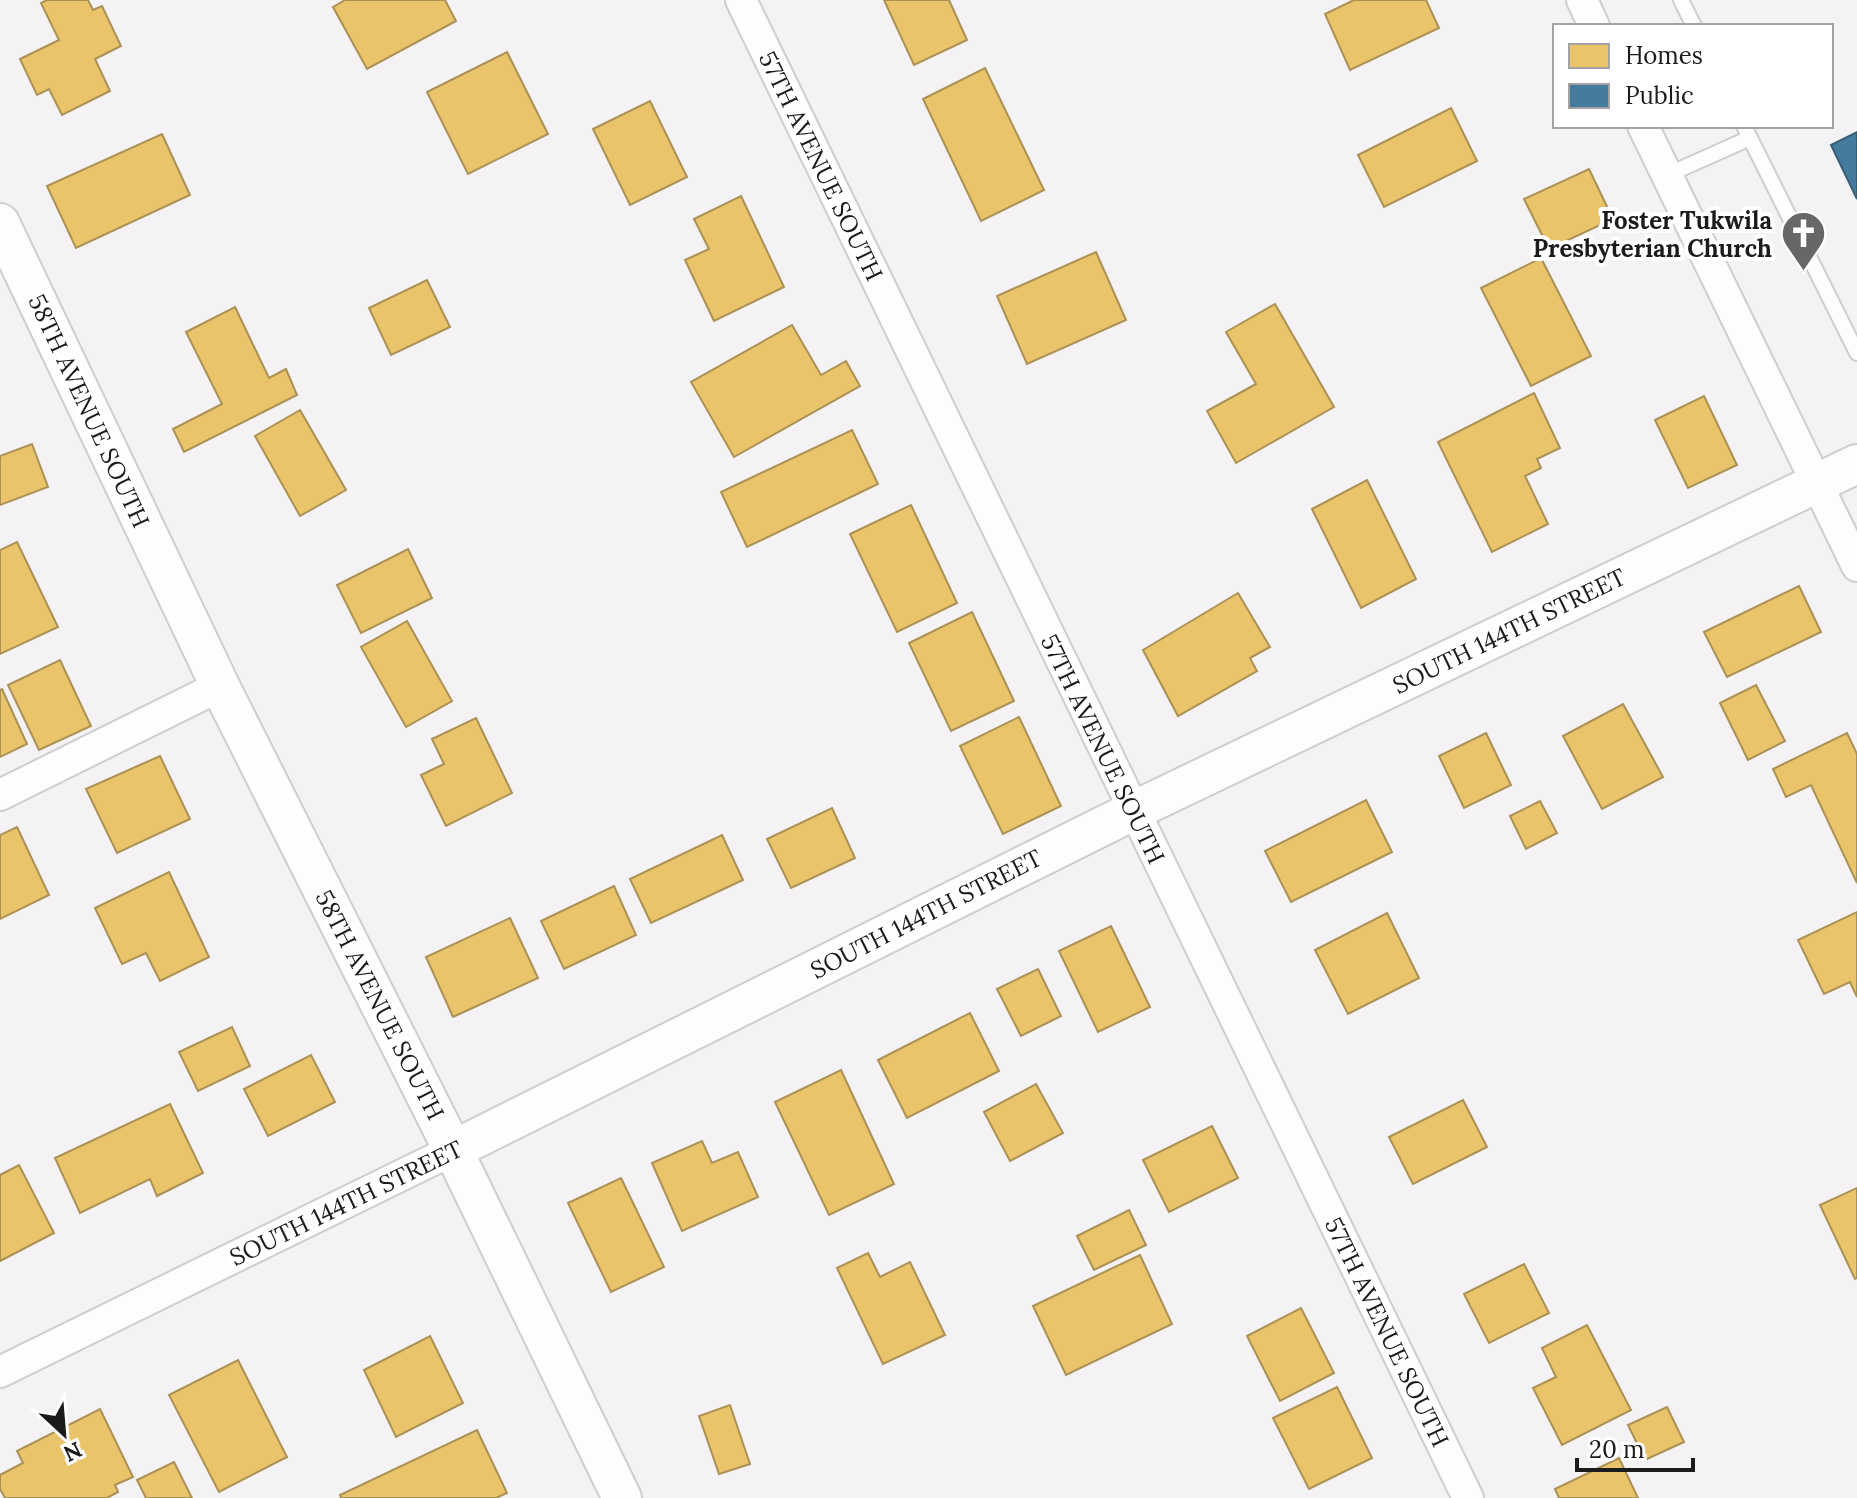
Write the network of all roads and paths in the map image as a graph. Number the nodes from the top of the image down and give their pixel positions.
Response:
1 (741, 0) edge
2 (1582, 0) edge
3 (1681, 0) edge
4 (1593, 24) edge
5 (1693, 24) edge
6 (1644, 128) edge
7 (1747, 132) edge
8 (1667, 175) junction
9 (0, 223) edge
10 (1857, 353) edge
11 (1857, 464) edge
12 (1817, 483) junction
13 (1857, 566) edge
14 (220, 686) junction
15 (0, 795) edge
16 (1133, 811) junction
17 (453, 1150) junction
18 (0, 1372) edge
19 (622, 1498) edge
20 (1468, 1498) edge

1 - 16 street, 57TH AVENUE SOUTH
2 - 4 street
3 - 5 lane
6 - 8 street
7 - 8 lane
7 - 10 lane
8 - 12 street
9 - 14 street, 58TH AVENUE SOUTH
11 - 12 street, SOUTH 144TH STREET
12 - 13 street
12 - 16 street, SOUTH 144TH STREET
14 - 15 street
14 - 17 street, 58TH AVENUE SOUTH
16 - 17 street, SOUTH 144TH STREET
16 - 20 street, 57TH AVENUE SOUTH
17 - 18 street, SOUTH 144TH STREET
17 - 19 street, 58TH AVENUE SOUTH

